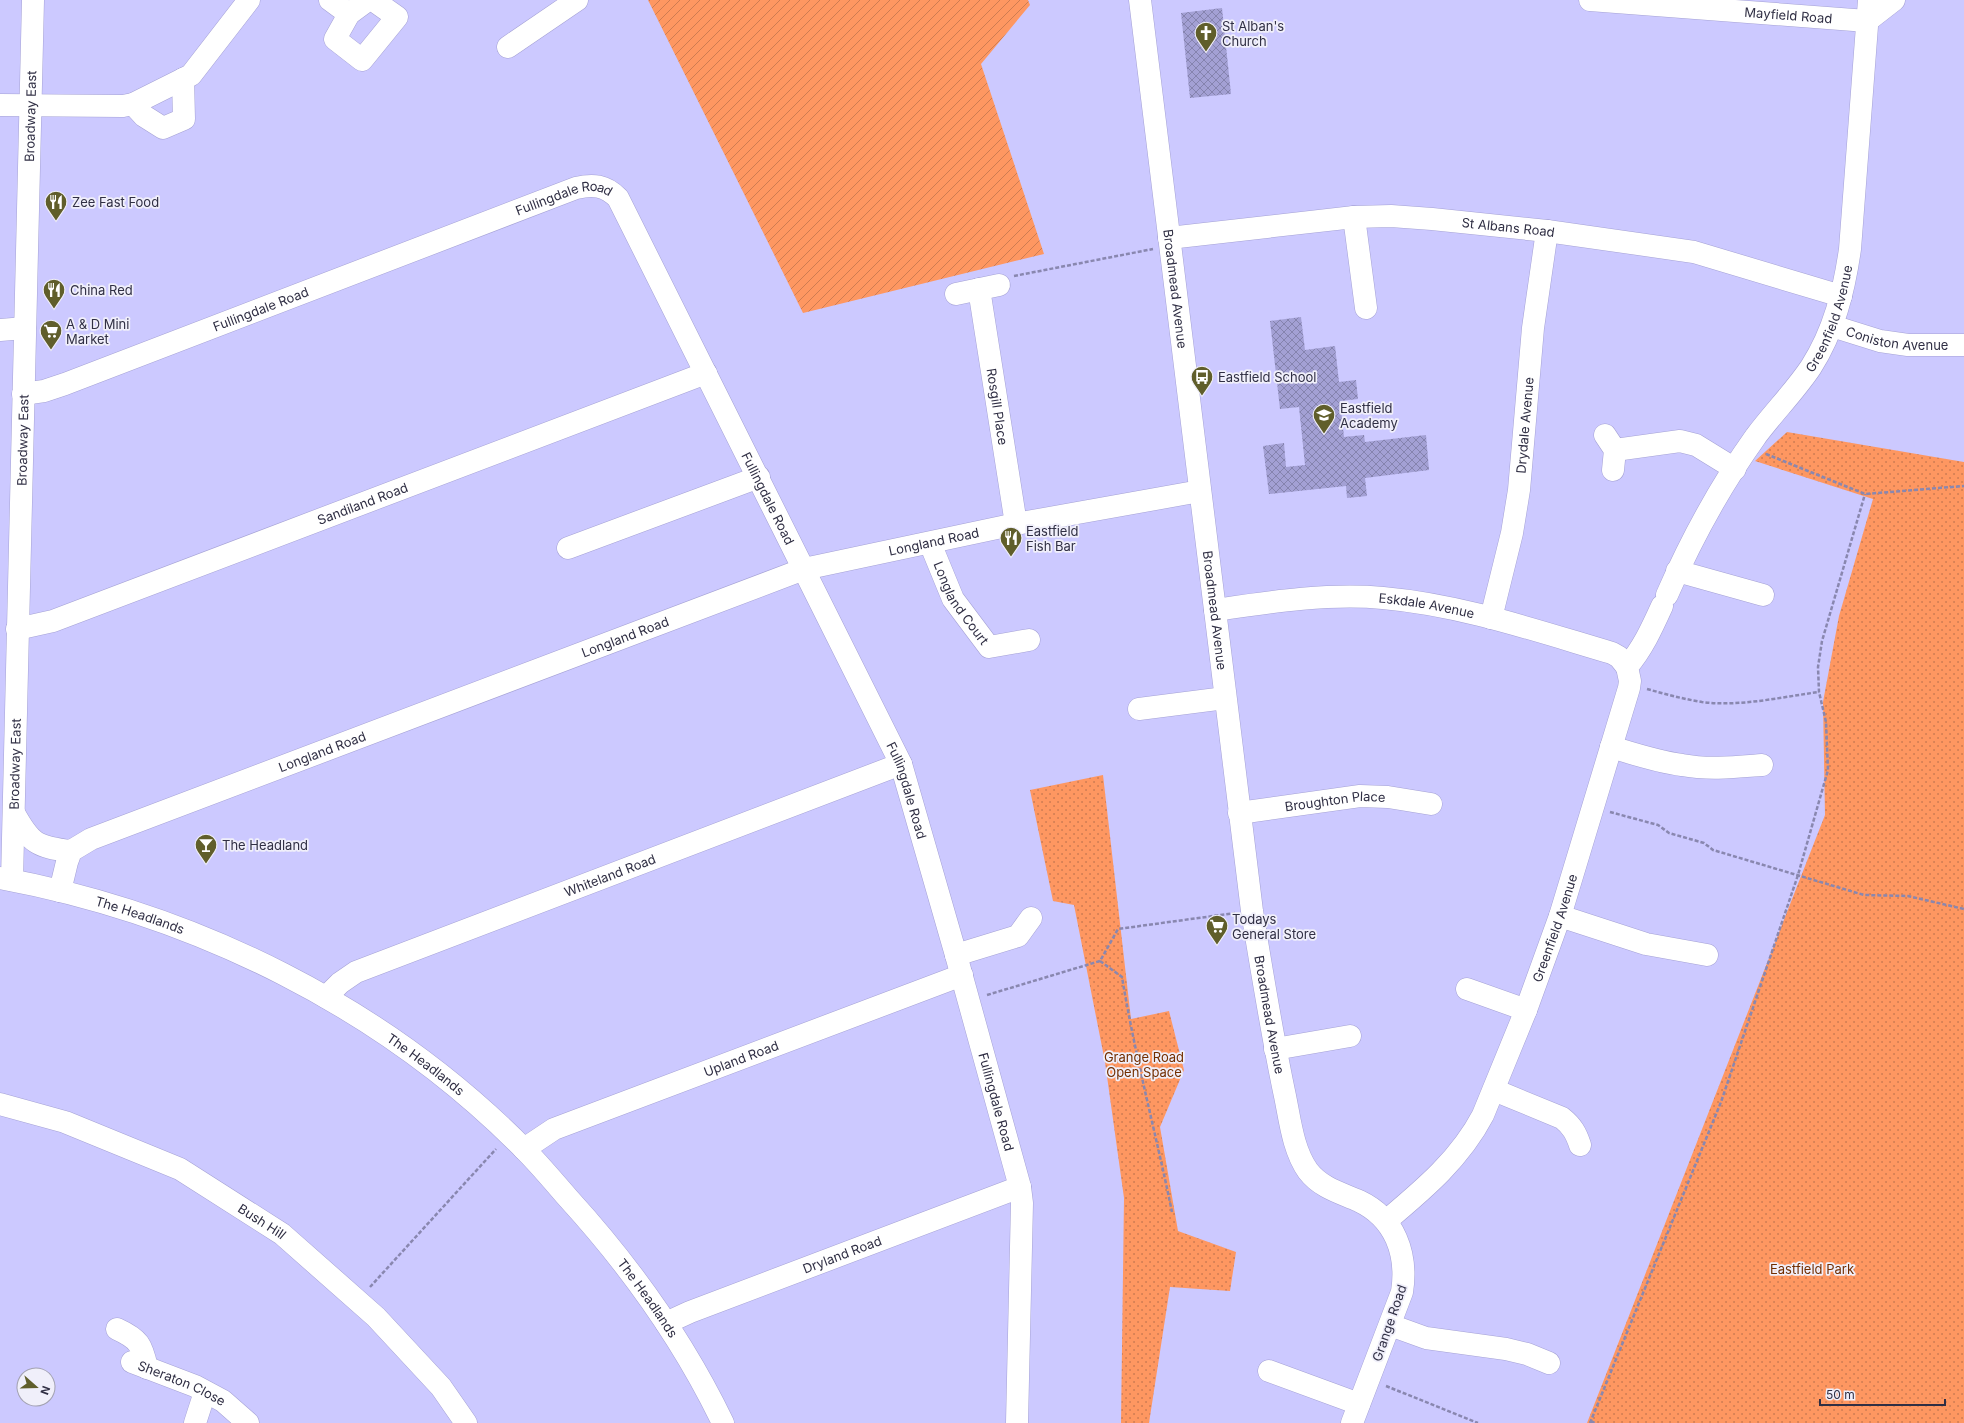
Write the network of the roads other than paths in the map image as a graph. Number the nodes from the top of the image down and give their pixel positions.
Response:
1 (33, 0) edge
2 (250, 0) edge
3 (330, 0) edge
4 (368, 0) edge
5 (373, 0) edge
6 (577, 0) edge
7 (1140, 0) edge
8 (1590, 0) edge
9 (1894, 0) edge
10 (1868, 10) edge
11 (349, 14) junction
12 (508, 47) dead end
13 (183, 79) junction
14 (133, 104) junction
15 (0, 105) edge
16 (30, 105) junction
17 (1354, 217) junction
18 (1547, 231) junction
19 (1170, 242) junction
20 (956, 294) dead end
21 (1841, 296) junction
22 (1366, 308) dead end
23 (1832, 326) junction
24 (24, 328) junction
25 (0, 330) edge
26 (1964, 345) edge
27 (706, 372) junction
28 (23, 394) junction
29 (1611, 452) dead end
30 (1735, 469) junction
31 (758, 477) junction
32 (1200, 491) junction
33 (1016, 524) junction
34 (930, 543) junction
35 (568, 548) dead end
36 (804, 569) junction
37 (1677, 571) junction
38 (1763, 595) dead end
39 (1215, 610) junction
40 (1491, 618) junction
41 (17, 628) junction
42 (1029, 640) dead end
43 (1628, 675) junction
44 (1225, 698) junction
45 (1139, 709) dead end
46 (1611, 747) junction
47 (901, 764) junction
48 (1762, 765) dead end
49 (1431, 804) dead end
50 (14, 813) junction
51 (1239, 813) junction
52 (71, 851) junction
53 (6, 879) edge
54 (60, 891) junction
55 (1560, 916) junction
56 (1031, 918) dead end
57 (1707, 955) dead end
58 (959, 965) junction
59 (1467, 989) dead end
60 (326, 997) junction
61 (1526, 1010) junction
62 (1350, 1036) dead end
63 (1275, 1049) junction
64 (1494, 1090) junction
65 (0, 1104) edge
66 (516, 1142) junction
67 (1580, 1145) dead end
68 (1020, 1187) junction
69 (1345, 1196) joint
70 (1386, 1221) junction
71 (666, 1323) junction
72 (1390, 1325) junction
73 (117, 1329) dead end
74 (155, 1348) dead end
75 (1549, 1363) dead end
76 (140, 1365) junction
77 (1269, 1371) dead end
78 (205, 1392) junction
79 (1356, 1414) edge
80 (195, 1423) edge
81 (248, 1423) edge
82 (466, 1423) edge
83 (723, 1423) edge
84 (1017, 1423) edge

1 - 16 street, Broadway East
2 - 13 street
3 - 11 street
4 - 11 street
5 - 11 street
6 - 12 street
7 - 19 street, Broadmead Avenue
8 - 10 street, Mayfield Road
9 - 10 street
10 - 21 street, Greenfield Avenue
13 - 14 street
13 - 14 street
14 - 16 street
15 - 16 street
16 - 24 street, Broadway East
17 - 18 street, St Albans Road
17 - 19 street, St Albans Road
17 - 22 street
18 - 21 street, St Albans Road
18 - 40 street, Drydale Avenue
19 - 32 street, Broadmead Avenue
20 - 33 street, Rosgill Place
21 - 23 street, Greenfield Avenue
23 - 26 street, Coniston Avenue
23 - 30 street, Greenfield Avenue
24 - 25 street
24 - 28 street, Broadway East
27 - 28 street, Fullingdale Road
27 - 31 street, Fullingdale Road
27 - 41 street, Sandiland Road
28 - 41 street, Broadway East
29 - 30 street
30 - 37 street, Greenfield Avenue
31 - 35 street
31 - 36 street, Fullingdale Road
32 - 33 street, Longland Road
32 - 39 street, Broadmead Avenue
33 - 34 street, Longland Road
34 - 36 street, Longland Road
34 - 42 street, Longland Court
36 - 47 street, Fullingdale Road
36 - 52 street, Longland Road
37 - 38 street
37 - 43 street, Greenfield Avenue
39 - 40 street, Eskdale Avenue
39 - 44 street, Broadmead Avenue
40 - 43 street, Eskdale Avenue
41 - 50 street, Broadway East
43 - 46 street, Greenfield Avenue
44 - 45 street
44 - 51 street, Broadmead Avenue
46 - 48 street
46 - 55 street, Greenfield Avenue
47 - 58 street, Fullingdale Road
47 - 60 street, Whiteland Road
49 - 51 street, Broughton Place
50 - 52 street
50 - 53 street, Broadway East
51 - 63 street, Broadmead Avenue
52 - 54 street
53 - 54 street, The Headlands
54 - 60 street, The Headlands
55 - 57 street
55 - 61 street, Greenfield Avenue
56 - 58 street, Upland Road
58 - 66 street, Upland Road
58 - 68 street, Fullingdale Road
59 - 61 street
60 - 66 street, The Headlands
61 - 64 street, Greenfield Avenue
62 - 63 street
63 - 69 street, Broadmead Avenue
64 - 67 street
64 - 70 street, Greenfield Avenue
65 - 82 street, Bush Hill
66 - 71 street, The Headlands
68 - 71 street, Dryland Road
68 - 84 street, Fullingdale Road
69 - 70 street, Grange Road
70 - 72 street, Grange Road
71 - 83 street, The Headlands
72 - 75 street
72 - 79 street, Grange Road
73 - 76 street
74 - 76 street
76 - 78 street, Sheraton Close
77 - 79 street, Grange Road
78 - 80 street
78 - 81 street, Sheraton Close

